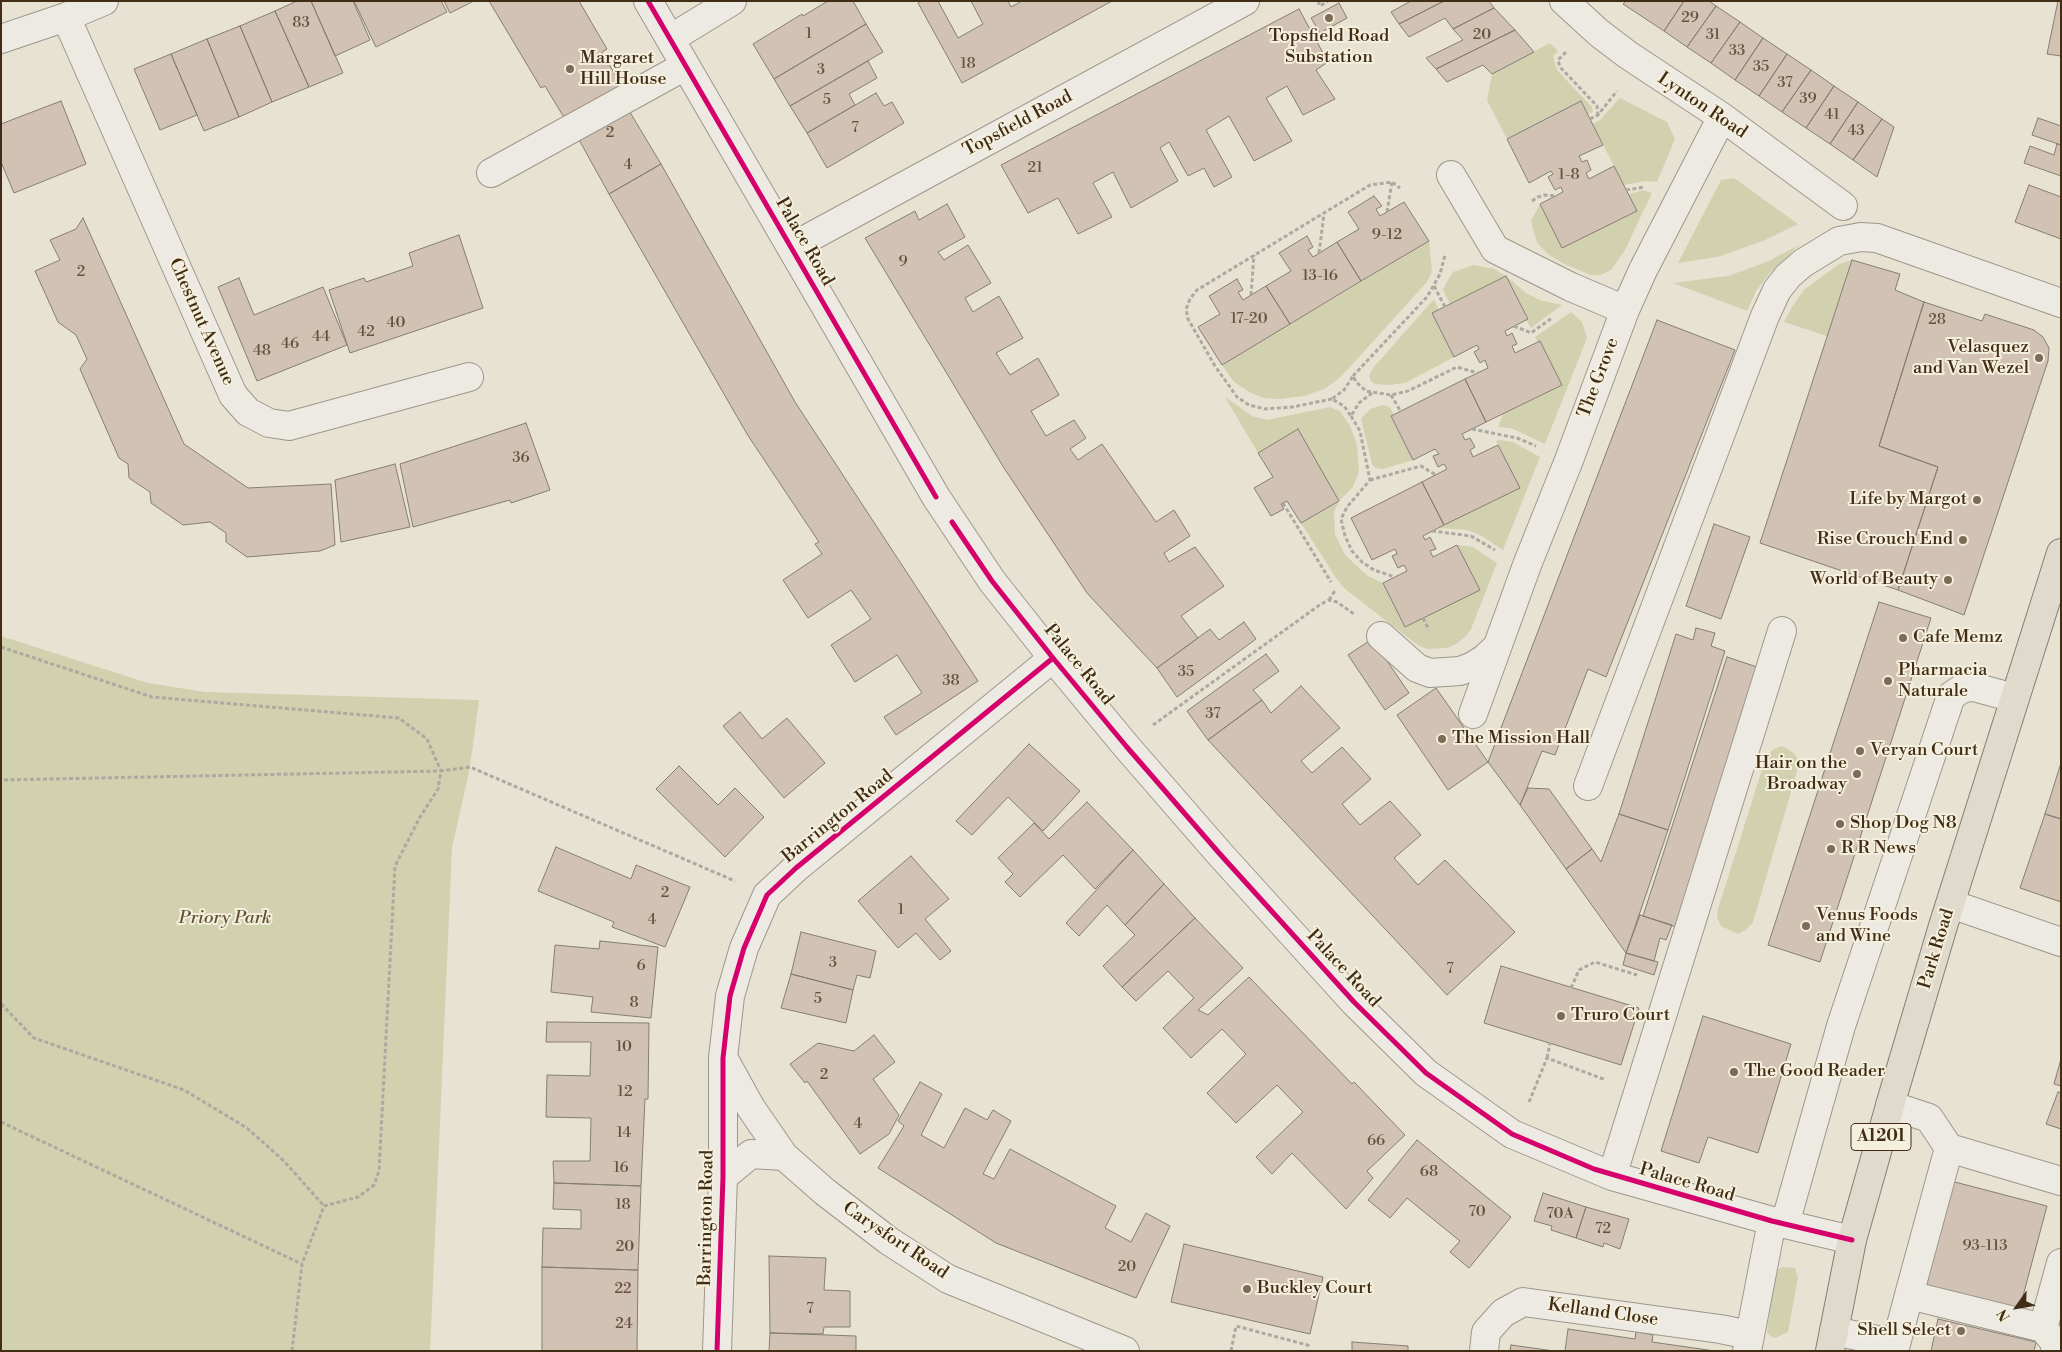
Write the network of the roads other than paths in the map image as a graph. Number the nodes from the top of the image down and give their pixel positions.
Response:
1 (104, 1) edge
2 (648, 1) edge
3 (732, 1) edge
4 (1244, 1) edge
5 (1564, 1) edge
6 (66, 17) junction
7 (1, 39) edge
8 (670, 39) junction
9 (685, 66) junction
10 (1722, 117) junction
11 (491, 173) dead end
12 (1451, 175) dead end
13 (1843, 206) dead end
14 (792, 247) junction
15 (2061, 303) edge
16 (1625, 310) junction
17 (469, 377) dead end
18 (2061, 553) edge
19 (1782, 631) dead end
20 (1381, 636) road end
21 (1497, 646) junction
22 (1053, 658) junction
23 (2014, 698) junction
24 (1473, 714) dead end
25 (1588, 786) dead end
26 (1951, 904) junction
27 (2061, 942) edge
28 (723, 1058) junction
29 (1890, 1106) junction
30 (1948, 1148) junction
31 (784, 1156) junction
32 (1612, 1176) junction
33 (723, 1177) junction
34 (2061, 1181) edge
35 (1778, 1223) junction
36 (1852, 1240) junction
37 (2061, 1263) edge
38 (1909, 1295) junction
39 (2049, 1339) edge
40 (1832, 1341) edge
41 (1749, 1343) edge
42 (1879, 1345) edge
43 (717, 1351) edge
44 (1125, 1351) edge
45 (1484, 1351) edge

1 - 6 street
2 - 8 street, Palace Road
3 - 8 street
4 - 14 street, Topsfield Road
5 - 10 street, Lynton Road
6 - 7 street
6 - 17 street, Chestnut Avenue
8 - 9 street, Palace Road
9 - 11 street
9 - 14 street, Palace Road
10 - 13 street, Lynton Road
10 - 16 street, The Grove
12 - 16 street
14 - 22 street, Palace Road
15 - 25 street
16 - 21 street, The Grove
18 - 23 main road, Park Road / A1201
19 - 32 street
20 - 21 street, The Grove
21 - 24 street, The Grove
22 - 28 street, Barrington Road
22 - 32 street, Palace Road
23 - 26 main road, Park Road / A1201
23 - 35 street, Kelland Close
26 - 27 street
26 - 29 main road, Park Road / A1201
28 - 31 street, Carysfort Road
28 - 33 street, Barrington Road
29 - 30 street
29 - 36 main road, Park Road / A1201
30 - 34 street
30 - 38 street
31 - 33 street
31 - 44 street, Carysfort Road
32 - 35 street, Palace Road
33 - 43 street, Barrington Road
35 - 36 street, Palace Road
35 - 41 street, Kelland Close
36 - 40 main road, Park Road / A1201
37 - 39 street
38 - 39 street
38 - 42 street
40 - 42 street
41 - 45 street, Kelland Close

